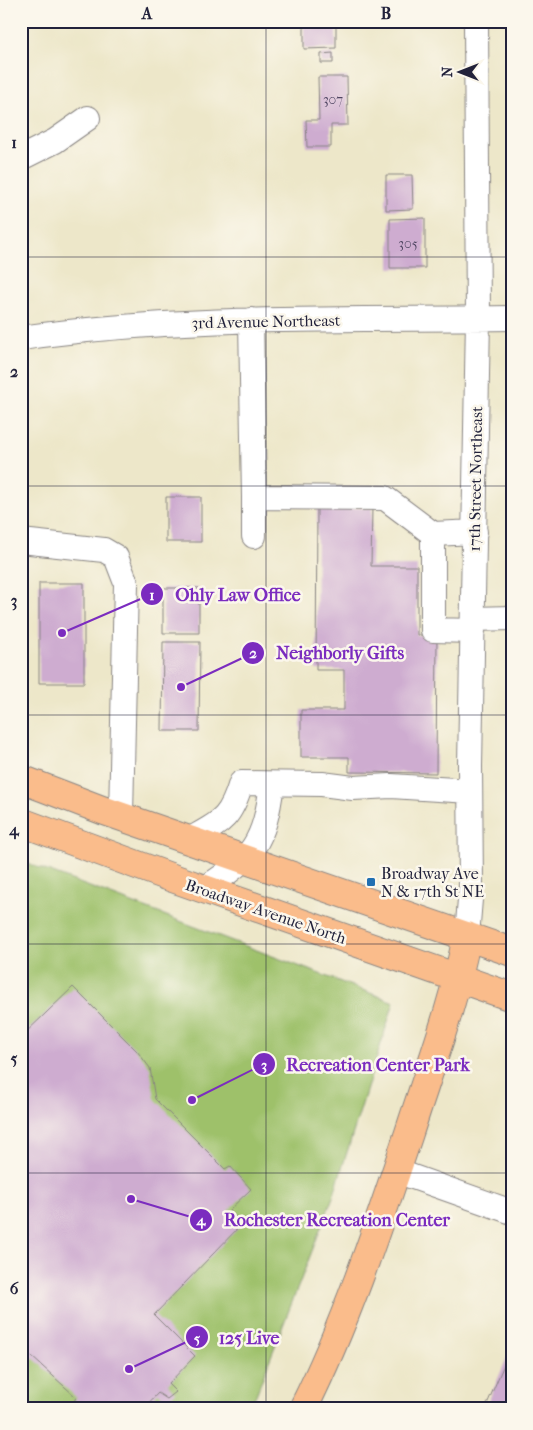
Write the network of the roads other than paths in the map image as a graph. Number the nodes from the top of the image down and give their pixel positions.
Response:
1 (476, 21) edge
2 (88, 118) dead end
3 (21, 158) edge
4 (478, 318) junction
5 (512, 318) edge
6 (251, 320) junction
7 (21, 338) edge
8 (254, 497) junction
9 (475, 532) junction
10 (433, 534) junction
11 (254, 536) dead end
12 (21, 541) edge
13 (512, 618) edge
14 (473, 625) junction
15 (21, 779) edge
16 (272, 784) junction
17 (470, 791) junction
18 (121, 816) junction
19 (21, 822) edge
20 (189, 840) junction
21 (244, 860) junction
22 (204, 889) junction
23 (467, 936) junction
24 (512, 952) edge
25 (459, 980) junction
26 (512, 997) edge
27 (396, 1171) junction
28 (512, 1212) edge
29 (303, 1409) edge

1 - 4 street, 17th Street Northeast
2 - 3 street
4 - 5 street, 3rd Avenue Northeast
4 - 6 street, 3rd Avenue Northeast
4 - 9 street, 17th Street Northeast
6 - 7 street, 3rd Avenue Northeast
6 - 8 street
8 - 10 street
8 - 11 street
9 - 10 street
9 - 14 street, 17th Street Northeast
10 - 14 street
12 - 18 street
13 - 14 street
14 - 17 street, 17th Street Northeast
15 - 18 main road
16 - 17 street
16 - 20 street
16 - 21 street
17 - 23 street, 17th Street Northeast
18 - 20 main road
19 - 22 main road, Broadway Avenue North
20 - 21 main road
21 - 22 street
21 - 23 main road
22 - 25 main road, Broadway Avenue North
23 - 24 main road
23 - 25 main road
25 - 26 main road, Broadway Avenue North
25 - 27 main road
27 - 28 street
27 - 29 main road

